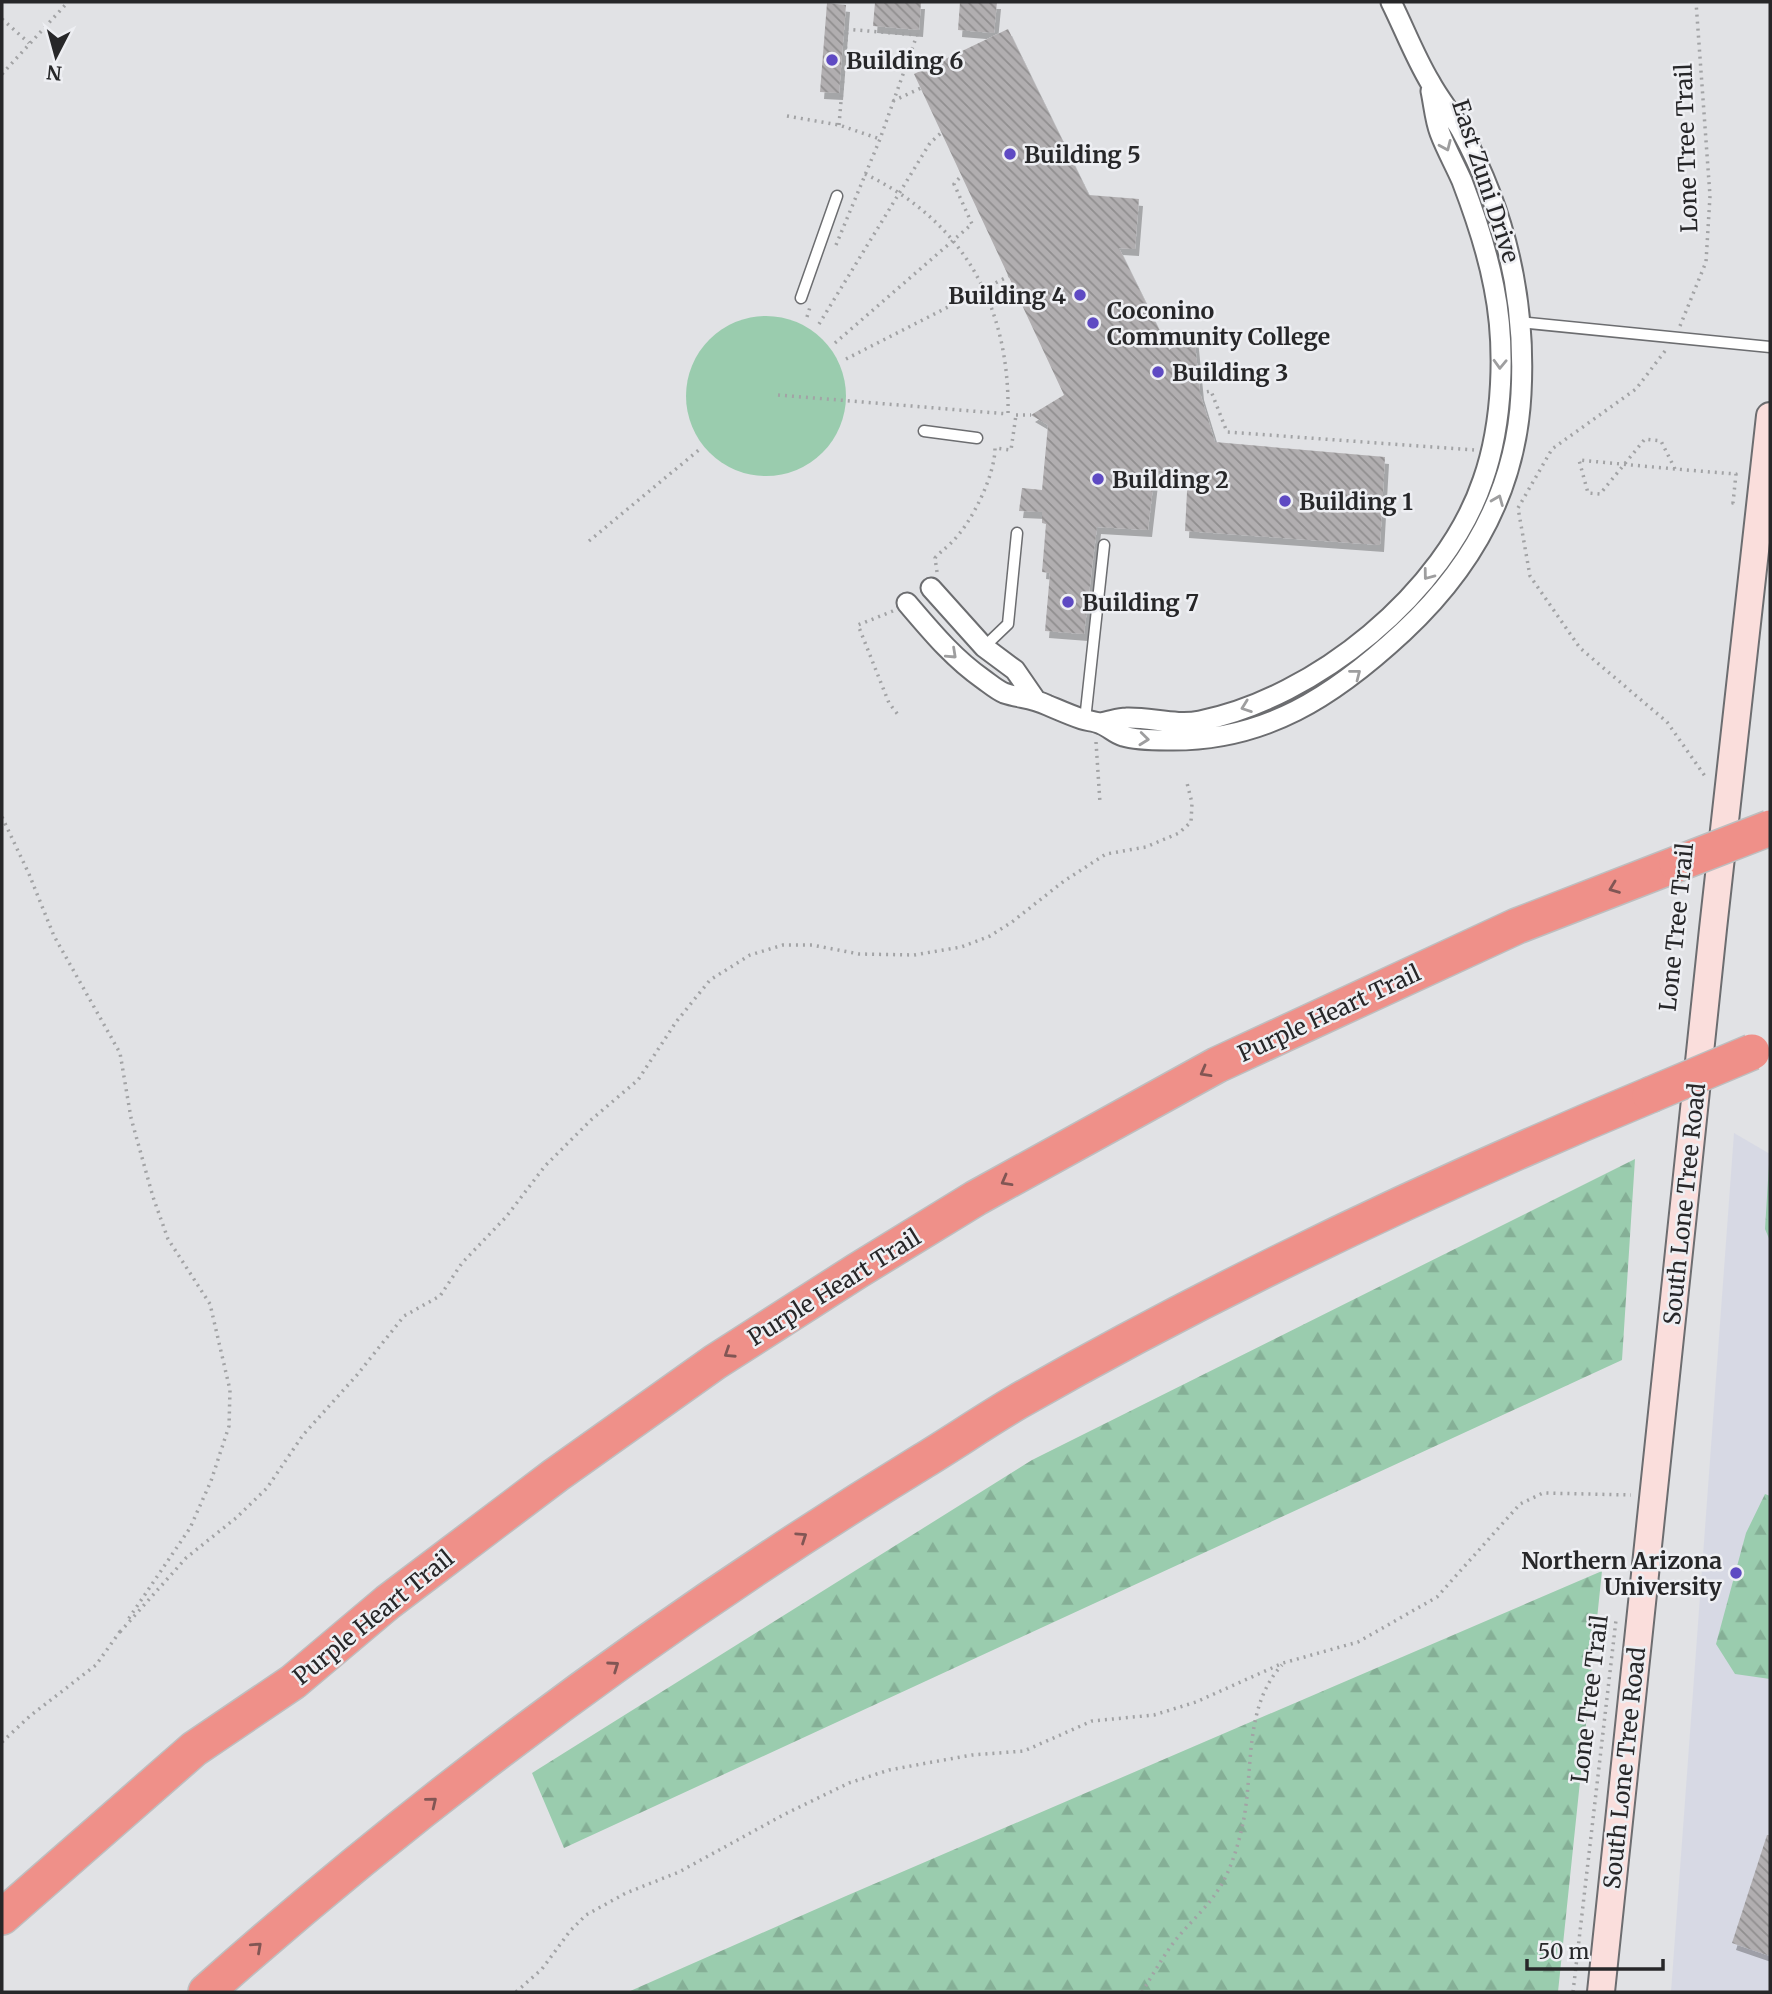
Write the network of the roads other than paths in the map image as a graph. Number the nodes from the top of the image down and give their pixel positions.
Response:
1 (1391, 2) edge
2 (1428, 80) junction
3 (837, 196) dead end
4 (801, 298) dead end
5 (1521, 322) junction
6 (1500, 323) junction
7 (1770, 347) edge
8 (1770, 416) edge
9 (924, 431) dead end
10 (977, 438) dead end
11 (1017, 533) dead end
12 (1104, 545) dead end
13 (938, 585) road end
14 (907, 603) road end
15 (984, 648) junction
16 (1035, 699) junction
17 (1093, 722) junction
18 (1770, 828) edge
19 (1761, 1049) edge
20 (2, 1917) edge
21 (206, 1992) edge
22 (1601, 1992) edge

1 - 2 street, East Zuni Drive
2 - 5 street, East Zuni Drive
2 -> 6 street, East Zuni Drive
3 - 4 lane
5 - 6 lane
5 - 7 lane
17 -> 5 street, East Zuni Drive
6 -> 17 street, East Zuni Drive
8 - 22 main road, South Lone Tree Road
9 - 10 lane
11 - 15 lane
12 - 17 lane
13 - 15 street
14 -> 16 street, East Zuni Drive
15 - 16 street
16 - 17 street, East Zuni Drive
18 -> 20 highway, Purple Heart Trail, bridge
21 -> 19 highway, bridge

